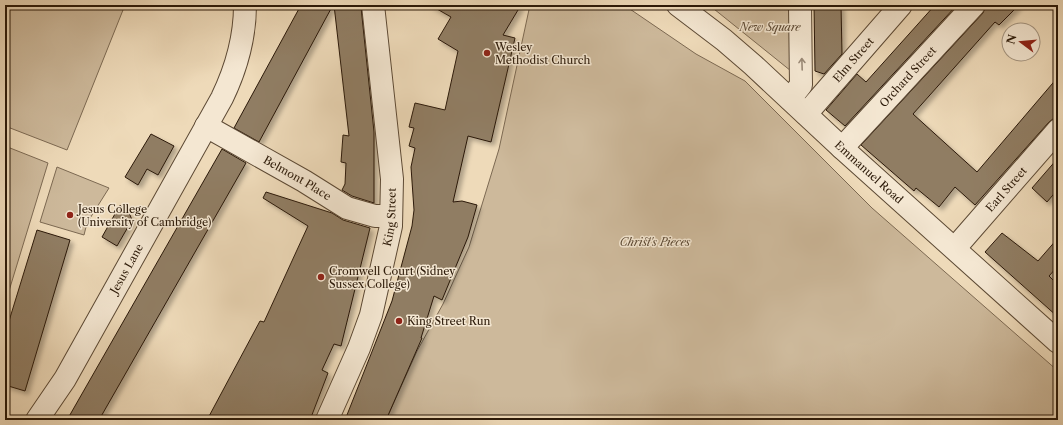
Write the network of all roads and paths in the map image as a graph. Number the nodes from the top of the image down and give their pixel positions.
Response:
1 (254, 5) edge
2 (373, 5) edge
3 (678, 5) edge
4 (800, 5) edge
5 (901, 5) edge
6 (974, 5) edge
7 (245, 15) edge
8 (790, 98) junction
9 (806, 114) junction
10 (206, 126) junction
11 (1058, 130) edge
12 (842, 148) junction
13 (391, 216) junction
14 (955, 248) junction
15 (1058, 342) edge
16 (37, 420) edge
17 (327, 420) edge

1 - 7 street, Jesus Lane
2 - 13 street, King Street
3 - 8 street, Emmanuel Road
8 -> 4 street
5 - 9 street, Elm Street
6 - 12 street, Orchard Street
7 - 10 street, Jesus Lane
8 - 9 street, Emmanuel Road
9 - 12 street, Emmanuel Road
10 - 13 street, Belmont Place
10 - 16 street, Jesus Lane
11 - 14 street, Earl Street
12 - 14 street, Emmanuel Road
13 - 17 street, King Street
14 - 15 street, Emmanuel Road

